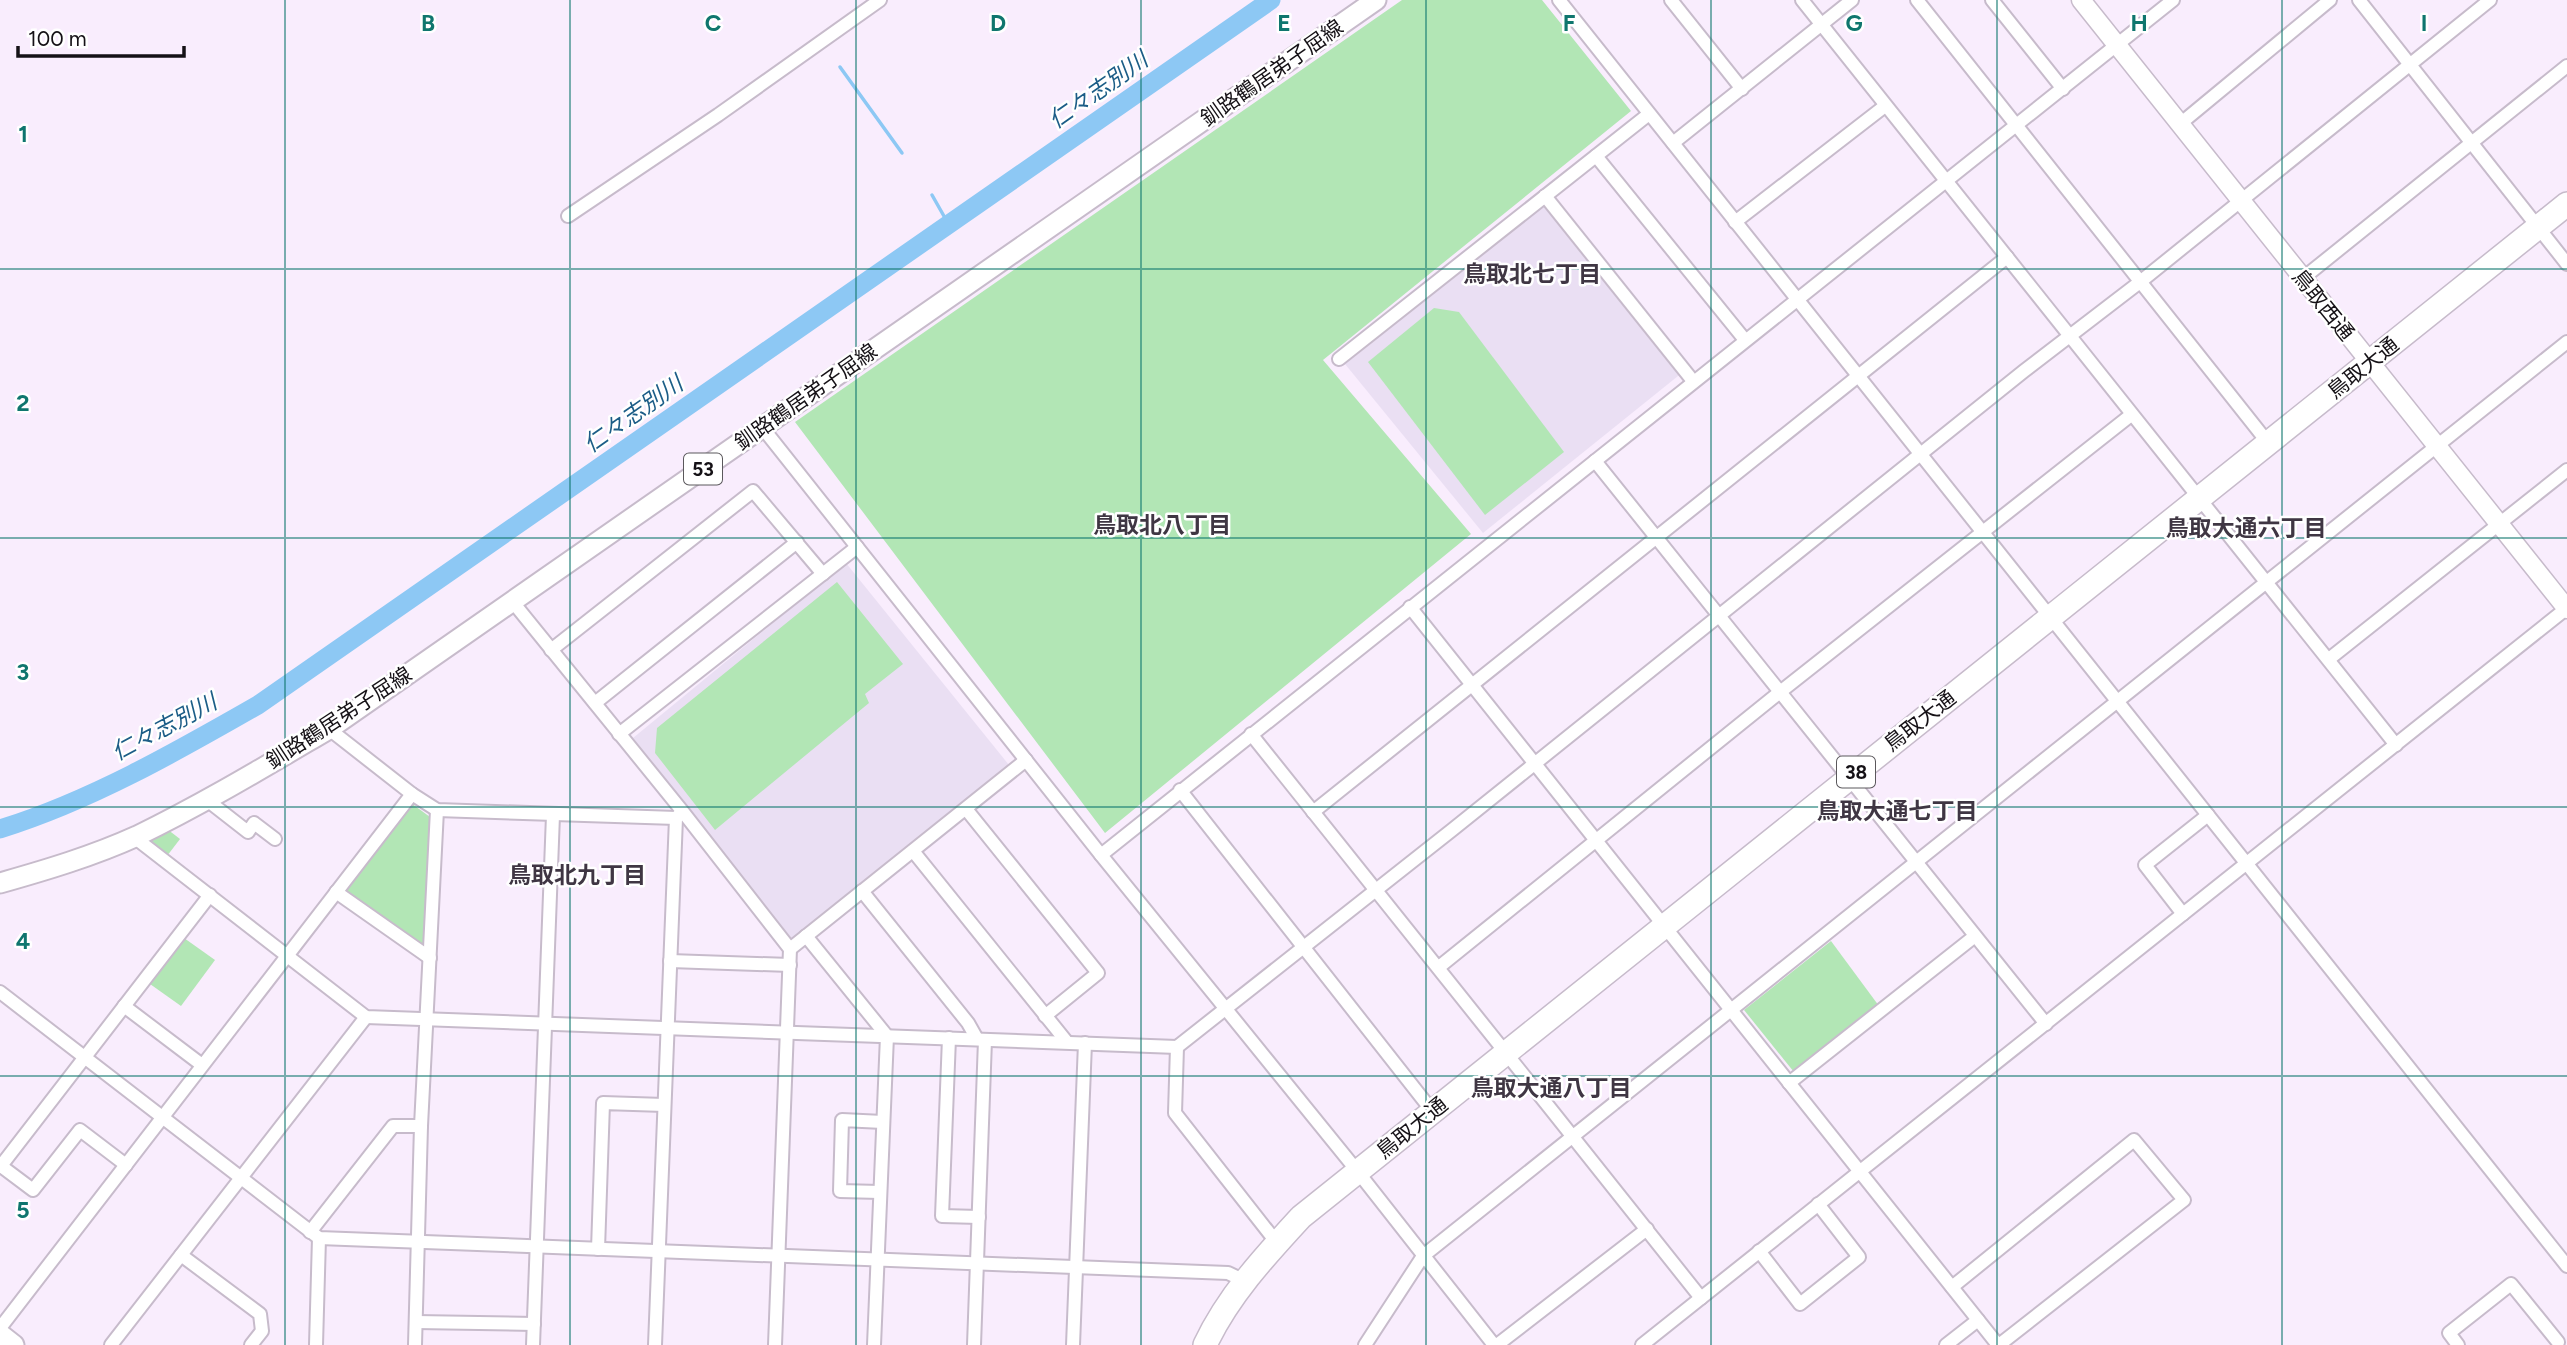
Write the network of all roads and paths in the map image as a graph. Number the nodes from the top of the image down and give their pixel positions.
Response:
1 (880, 0) edge
2 (1376, 0) edge
3 (1559, 0) edge
4 (1671, 0) edge
5 (1802, 0) edge
6 (1852, 0) edge
7 (1917, 0) edge
8 (1992, 0) edge
9 (2081, 0) edge
10 (2173, 0) edge
11 (2330, 0) edge
12 (2359, 0) edge
13 (2490, 0) edge
14 (1822, 24) junction
15 (2116, 45) junction
16 (2410, 64) junction
17 (2567, 66) edge
18 (1742, 89) junction
19 (2063, 89) junction
20 (1885, 106) junction
21 (1649, 114) junction
22 (2016, 124) junction
23 (2180, 124) junction
24 (1673, 143) junction
25 (2472, 143) junction
26 (1596, 156) junction
27 (1946, 180) junction
28 (1545, 196) junction
29 (2241, 201) junction
30 (2567, 204) edge
31 (568, 216) dead end
32 (1735, 222) junction
33 (2537, 228) junction
34 (2007, 257) junction
35 (2567, 264) edge
36 (2302, 279) junction
37 (2140, 282) junction
38 (1797, 299) junction
39 (2069, 336) junction
40 (1745, 340) junction
41 (2567, 342) edge
42 (1339, 359) dead end
43 (2370, 362) junction
44 (1857, 377) junction
45 (1693, 381) junction
46 (2132, 415) junction
47 (762, 427) junction
48 (2269, 444) junction
49 (2437, 445) junction
50 (1920, 455) junction
51 (1594, 461) junction
52 (2567, 470) edge
53 (2199, 499) junction
54 (2498, 525) junction
55 (1983, 534) junction
56 (1656, 539) junction
57 (797, 542) junction
58 (857, 547) junction
59 (823, 574) junction
60 (2265, 581) junction
61 (512, 601) junction
62 (1410, 607) junction
63 (2567, 608) edge
64 (1718, 617) junction
65 (2050, 617) junction
66 (551, 650) junction
67 (2329, 659) junction
68 (1472, 686) junction
69 (1780, 692) junction
70 (2118, 701) junction
71 (594, 704) junction
72 (329, 729) junction
73 (619, 734) junction
74 (1251, 734) junction
75 (2396, 744) junction
76 (1026, 760) junction
77 (1533, 763) junction
78 (1848, 778) junction
79 (1180, 790) junction
80 (412, 794) junction
81 (206, 800) junction
82 (965, 809) junction
83 (437, 810) junction
84 (1313, 812) junction
85 (553, 815) junction
86 (679, 815) junction
87 (2208, 815) junction
88 (134, 837) junction
89 (275, 839) dead end
90 (1596, 842) junction
91 (913, 851) junction
92 (1101, 855) junction
93 (1916, 862) junction
94 (2247, 863) junction
95 (0, 883) edge
96 (1374, 890) junction
97 (862, 891) junction
98 (336, 892) junction
99 (210, 895) junction
100 (2183, 914) junction
101 (1665, 926) junction
102 (806, 936) junction
103 (1975, 936) junction
104 (1305, 946) junction
105 (790, 949) junction
106 (287, 955) junction
107 (430, 958) junction
108 (670, 961) junction
109 (790, 965) junction
110 (1439, 967) junction
111 (2, 996) edge
112 (124, 1006) junction
113 (1226, 1008) junction
114 (1732, 1011) junction
115 (1045, 1016) junction
116 (366, 1017) junction
117 (427, 1019) junction
118 (546, 1023) junction
119 (2046, 1024) junction
120 (668, 1028) junction
121 (787, 1033) junction
122 (887, 1036) junction
123 (948, 1038) junction
124 (981, 1040) junction
125 (1066, 1041) junction
126 (1085, 1043) junction
127 (1177, 1047) junction
128 (1504, 1053) junction
129 (85, 1057) junction
130 (202, 1065) junction
131 (1789, 1083) junction
132 (664, 1105) junction
133 (1433, 1112) junction
134 (162, 1117) junction
135 (883, 1122) junction
136 (421, 1126) junction
137 (1572, 1136) junction
138 (126, 1165) junction
139 (0, 1166) edge
140 (1859, 1171) junction
141 (1358, 1172) junction
142 (240, 1178) junction
143 (880, 1192) junction
144 (1818, 1205) junction
145 (979, 1217) junction
146 (1647, 1229) junction
147 (314, 1235) junction
148 (419, 1243) junction
149 (1277, 1243) junction
150 (536, 1247) junction
151 (598, 1249) junction
152 (658, 1250) junction
153 (1759, 1251) junction
154 (181, 1255) junction
155 (779, 1256) junction
156 (1423, 1256) junction
157 (878, 1260) junction
158 (977, 1264) junction
159 (2567, 1266) edge
160 (1076, 1267) junction
161 (1245, 1281) junction
162 (1952, 1287) junction
163 (1701, 1298) junction
164 (1978, 1320) junction
165 (416, 1322) junction
166 (534, 1324) junction
167 (0, 1328) edge
168 (0, 1334) edge
169 (2560, 1341) edge
170 (14, 1345) edge
171 (111, 1345) edge
172 (251, 1345) edge
173 (316, 1345) edge
174 (415, 1345) edge
175 (533, 1345) edge
176 (655, 1345) edge
177 (775, 1345) edge
178 (874, 1345) edge
179 (974, 1345) edge
180 (1073, 1345) edge
181 (1205, 1345) edge
182 (1365, 1345) edge
183 (1495, 1345) edge
184 (1642, 1345) edge
185 (1946, 1345) edge
186 (1999, 1345) edge
187 (2458, 1345) edge

1 - 31 street
2 - 47 main road, 釧路鶴居弟子屈線 / 53
3 - 21 street
4 - 18 street
5 - 14 street
6 - 14 street
7 - 22 street
8 - 19 street
9 - 15 street, 鳥取西通
10 - 15 street
11 - 23 street
12 - 16 street
13 - 16 street
14 - 18 street
14 - 20 street
15 - 19 street
15 - 23 street, 鳥取西通
16 - 25 street
16 - 29 street
17 - 25 street
18 - 24 street
19 - 22 street
20 - 27 street
20 - 32 street
21 - 24 street
21 - 26 street
22 - 27 street
22 - 37 street
23 - 29 street, 鳥取西通
24 - 32 street
25 - 33 street
25 - 36 street
26 - 28 street
26 - 40 street
27 - 34 street
27 - 38 street
28 - 42 street
28 - 45 street
29 - 36 street, 鳥取西通
29 - 37 street
30 - 33 highway, 鳥取大通 / 38
32 - 38 street
33 - 35 street
33 - 43 highway, 鳥取大通 / 38
34 - 39 street
34 - 44 street
36 - 43 street, 鳥取西通
37 - 39 street
37 - 48 street
38 - 40 street
38 - 44 street
39 - 46 street
39 - 50 street
40 - 45 street
41 - 49 street
43 - 48 highway, 鳥取大通 / 38
43 - 49 street, 鳥取西通
44 - 50 street
44 - 56 street
45 - 51 street
46 - 53 street
46 - 55 street
47 - 58 street
47 - 61 main road, 釧路鶴居弟子屈線 / 53
48 - 53 highway, 鳥取大通 / 38
49 - 54 street, 鳥取西通
49 - 60 street
50 - 55 street
50 - 64 street
51 - 56 street
51 - 62 street
52 - 54 street
53 - 60 street
53 - 65 highway, 鳥取大通 / 38
54 - 63 street, 鳥取西通
54 - 67 street
55 - 65 street
55 - 69 street
56 - 64 street
56 - 68 street
57 - 59 street
57 - 66 street
57 - 71 street
58 - 59 street
58 - 76 street
59 - 73 street
60 - 67 street
60 - 70 street
61 - 66 street
61 - 72 main road, 釧路鶴居弟子屈線 / 53
62 - 68 street
62 - 74 street
63 - 75 street
64 - 69 street
64 - 77 street
65 - 70 street
65 - 78 highway, 鳥取大通 / 38
66 - 71 street
67 - 75 street
68 - 77 street
68 - 84 street
69 - 78 street
69 - 90 street
70 - 87 street
70 - 93 street
71 - 73 street
72 - 80 street
72 - 81 main road, 釧路鶴居弟子屈線 / 53
73 - 86 street
74 - 79 street
74 - 84 street
75 - 94 street
76 - 82 street
76 - 92 street
77 - 90 street
77 - 96 street
78 - 93 street
78 - 101 highway, 鳥取大通 / 38
79 - 92 street
79 - 104 street
80 - 83 street
80 - 98 street
81 - 88 main road, 釧路鶴居弟子屈線 / 53
81 - 89 street
82 - 91 street
82 - 115 street
83 - 85 street
83 - 107 street
84 - 96 street
85 - 86 street
85 - 118 street
86 - 105 street
86 - 108 street
87 - 94 street
87 - 100 street
88 - 95 main road, 釧路鶴居弟子屈線 / 53
88 - 99 street
90 - 101 street
90 - 110 street
91 - 97 street
91 - 115 street
92 - 113 street
93 - 103 street
93 - 114 street
94 - 100 street
94 - 159 street
96 - 104 street
96 - 110 street
97 - 102 street
97 - 124 street
98 - 106 street
98 - 107 street
99 - 106 street
99 - 112 street
100 - 119 street
101 - 114 street
101 - 128 highway, 鳥取大通 / 38
102 - 105 street
102 - 122 street
103 - 119 street
103 - 131 street
104 - 113 street
104 - 133 street
105 - 109 street
106 - 116 street
106 - 130 street
107 - 117 street
108 - 109 street
108 - 120 street
109 - 121 street
110 - 128 street
111 - 129 street
112 - 129 street
112 - 130 street
113 - 127 street
113 - 141 street
114 - 131 street
114 - 137 street
115 - 125 street
116 - 117 street
116 - 142 street
117 - 118 street
117 - 136 street
118 - 120 street
118 - 150 street
119 - 140 street
120 - 121 street
120 - 132 street
121 - 122 street
121 - 155 street
122 - 123 street
122 - 135 street
123 - 124 street
123 - 145 street
124 - 125 street
124 - 145 street
125 - 126 street
126 - 127 street
126 - 160 street
127 - 149 street
128 - 133 highway, 鳥取大通 / 38
128 - 137 street
129 - 134 street
129 - 139 street
130 - 134 street
131 - 140 street
132 - 151 street
132 - 152 street
133 - 141 highway, 鳥取大通 / 38
134 - 138 street
134 - 142 street
135 - 143 street
135 - 143 street
136 - 147 street
136 - 148 street
137 - 146 street
137 - 156 street
138 - 139 street
138 - 167 street
140 - 144 street
140 - 162 street
141 - 149 highway, 鳥取大通 / 38
141 - 156 street
142 - 147 street
142 - 154 street
143 - 157 street
144 - 153 street
144 - 153 street
145 - 158 street
146 - 163 street
146 - 183 street
147 - 148 street
147 - 173 street
148 - 150 street
148 - 165 street
149 - 161 highway, 鳥取大通 / 38
150 - 151 street
150 - 166 street
151 - 152 street
152 - 155 street
152 - 176 street
153 - 163 street
154 - 171 street
154 - 172 street
155 - 157 street
155 - 177 street
156 - 182 street
156 - 183 street
157 - 158 street
157 - 178 street
158 - 160 street
158 - 179 street
160 - 161 street
160 - 180 street
161 - 181 highway, 鳥取大通 / 38
162 - 164 street
162 - 186 street
163 - 184 street
164 - 185 street
164 - 186 street
165 - 166 street
165 - 174 street
166 - 175 street
168 - 170 main road
169 - 187 street

